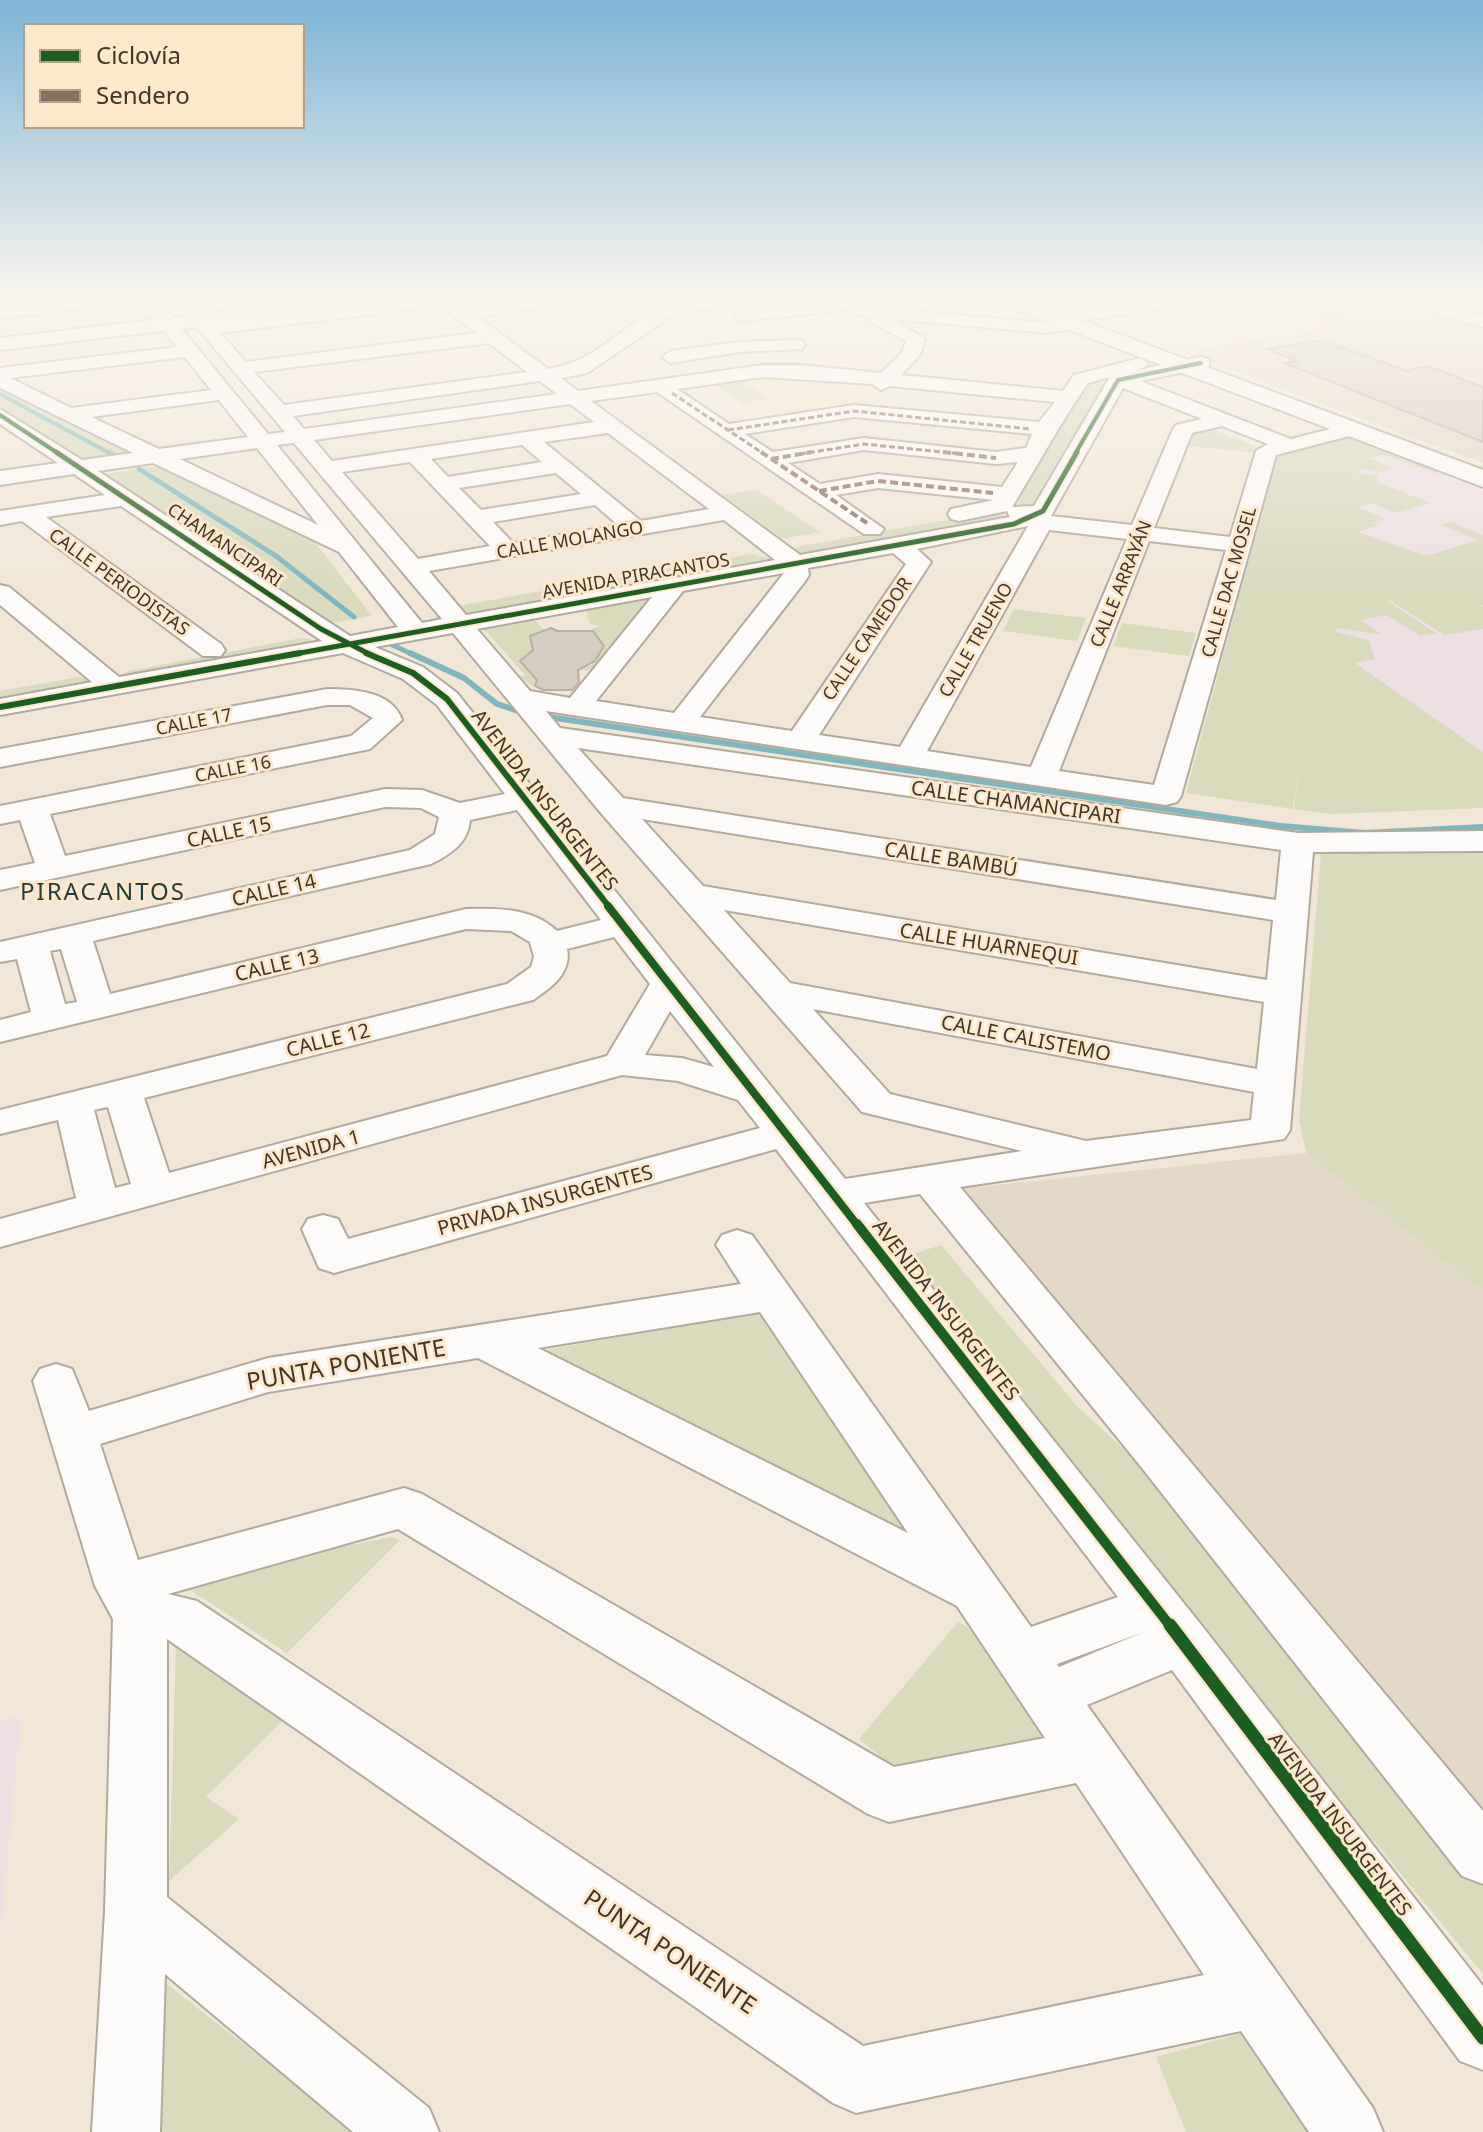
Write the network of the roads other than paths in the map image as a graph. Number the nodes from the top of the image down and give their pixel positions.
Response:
1 (32, 393) edge
2 (263, 393) edge
3 (416, 393) edge
4 (569, 393) edge
5 (625, 393) edge
6 (671, 393) edge
7 (1004, 393) edge
8 (1071, 393) edge
9 (1103, 393) edge
10 (1156, 393) edge
11 (1260, 393) edge
12 (1267, 393) edge
13 (1275, 393) edge
14 (28, 394) joint
15 (223, 394) joint
16 (1167, 397) junction
17 (1066, 400) junction
18 (579, 401) junction
19 (279, 412) junction
20 (1100, 412) junction
21 (68, 414) junction
22 (243, 417) junction
23 (3, 420) edge
24 (1224, 420) junction
25 (214, 421) dead end
26 (611, 426) junction
27 (155, 429) dead end
28 (1045, 429) junction
29 (728, 430) junction
30 (1350, 430) junction
31 (111, 435) junction
32 (526, 438) junction
33 (303, 439) junction
34 (43, 444) junction
35 (266, 444) junction
36 (1289, 445) junction
37 (14, 448) dead end
38 (415, 455) junction
39 (161, 459) junction
40 (771, 459) junction
41 (1029, 462) junction
42 (1477, 462) edge
43 (560, 466) junction
44 (328, 468) junction
45 (83, 470) junction
46 (1483, 477) edge
47 (0, 478) edge
48 (443, 484) junction
49 (0, 485) edge
50 (819, 491) junction
51 (126, 498) junction
52 (599, 498) junction
53 (1005, 500) junction
54 (727, 513) junction
55 (27, 514) junction
56 (0, 518) edge
57 (476, 518) junction
58 (1038, 520) junction
59 (637, 529) junction
60 (872, 529) junction
61 (978, 530) junction
62 (1142, 534) junction
63 (896, 544) junction
64 (1240, 545) junction
65 (771, 547) junction
66 (351, 550) junction
67 (508, 551) junction
68 (1023, 559) junction
69 (795, 563) junction
70 (412, 567) junction
71 (675, 585) junction
72 (0, 592) edge
73 (451, 614) junction
74 (407, 622) junction
75 (333, 636) junction
76 (212, 650) junction
77 (105, 679) junction
78 (0, 688) edge
79 (447, 699) junction
80 (0, 707) edge
81 (577, 707) junction
82 (385, 711) junction
83 (537, 717) junction
84 (0, 720) edge
85 (681, 723) junction
86 (800, 741) junction
87 (6, 757) edge
88 (909, 757) junction
89 (1042, 777) junction
90 (1166, 796) joint
91 (523, 799) junction
92 (611, 805) junction
93 (32, 809) junction
94 (454, 814) junction
95 (0, 815) edge
96 (1483, 841) edge
97 (1298, 843) junction
98 (3, 869) edge
99 (54, 869) junction
100 (694, 895) junction
101 (1291, 913) junction
102 (622, 925) junction
103 (74, 936) junction
104 (548, 943) junction
105 (16, 949) edge
106 (668, 984) junction
107 (778, 992) junction
108 (1283, 994) junction
109 (97, 1008) junction
110 (51, 1018) junction
111 (0, 1031) edge
112 (621, 1064) junction
113 (1274, 1084) junction
114 (122, 1091) junction
115 (751, 1091) junction
116 (73, 1103) junction
117 (0, 1122) edge
118 (785, 1134) junction
119 (1086, 1154) junction
120 (930, 1179) junction
121 (154, 1191) junction
122 (836, 1194) junction
123 (99, 1206) junction
124 (323, 1229) dead end
125 (0, 1233) edge
126 (737, 1245) dead end
127 (772, 1295) junction
128 (484, 1341) junction
129 (56, 1381) dead end
130 (72, 1434) junction
131 (976, 1592) junction
132 (130, 1601) junction
133 (1169, 1624) junction
134 (1034, 1675) junction
135 (1089, 1755) junction
136 (1483, 1856) edge
137 (136, 1911) junction
138 (1255, 1996) junction
139 (1483, 2038) edge
140 (126, 2132) edge
141 (405, 2132) edge
142 (1349, 2132) edge

1 - 14 street
2 - 19 street
3 - 19 street
4 - 18 street
5 - 18 street
6 - 29 street
7 - 17 street
8 - 17 street
9 - 20 street
10 - 16 street
11 - 30 main road
12 - 46 main road
13 - 42 main road
14 - 21 street
15 - 21 street
15 - 22 street
16 - 20 street
16 - 24 street
17 - 28 street
18 - 26 street
18 - 33 street
19 - 33 street
20 - 58 street
21 - 31 street
22 - 25 street
22 - 35 street
23 - 34 street, CHAMANCIPARI
24 - 36 street
24 - 62 street, CALLE ARRAYÁN
26 - 32 street
26 - 54 street
27 - 31 street
28 - 29 street
28 - 41 street
29 - 40 street
30 - 36 street, CALLE DAC MOSEL
30 - 46 main road
31 - 39 street
32 - 38 street
32 - 43 street
33 - 35 street
33 - 44 street
34 - 37 street
34 - 45 street, CHAMANCIPARI
35 - 39 street
35 - 66 street
36 - 64 street, CALLE DAC MOSEL
38 - 44 street
38 - 48 street
39 - 45 street
39 - 66 street
40 - 41 street
40 - 50 street
41 - 53 street
43 - 48 street
43 - 52 street
44 - 70 street
45 - 47 street
45 - 49 street
45 - 51 street, CHAMANCIPARI
48 - 57 street
50 - 53 street
50 - 60 street
51 - 55 street
51 - 75 street, CHAMANCIPARI
52 - 57 street
52 - 59 street
53 - 58 street
53 - 60 street, AVENIDA PIRACANTOS
54 - 59 street, CALLE MOLANGO
54 - 65 street
55 - 56 street
55 - 76 street, CALLE PERIODISTAS
57 - 67 street
58 - 61 street, AVENIDA PIRACANTOS
58 - 62 street
58 - 68 street, CALLE TRUENO
59 - 67 street, CALLE MOLANGO
60 - 65 street, AVENIDA PIRACANTOS
61 - 63 street, AVENIDA PIRACANTOS
61 - 68 street
62 - 64 street
62 - 89 street, CALLE ARRAYÁN
63 - 69 street, AVENIDA PIRACANTOS
63 - 86 street, CALLE CAMEDOR
64 - 90 street, CALLE DAC MOSEL
65 - 69 street
65 - 73 street, AVENIDA PIRACANTOS
66 - 74 street
67 - 70 street, CALLE MOLANGO
68 - 88 street, CALLE TRUENO
69 - 71 street, AVENIDA PIRACANTOS
69 - 85 street
70 - 73 street
71 - 73 street, AVENIDA PIRACANTOS
71 - 81 street
72 - 77 street
73 - 74 street, AVENIDA PIRACANTOS
73 - 83 street
74 - 75 street, AVENIDA PIRACANTOS
75 - 76 street, AVENIDA PIRACANTOS
75 - 77 street, AVENIDA PIRACANTOS
75 - 79 street, AVENIDA INSURGENTES
76 - 77 street, AVENIDA PIRACANTOS
77 - 78 street, AVENIDA PIRACANTOS
77 - 80 street, AVENIDA PIRACANTOS
79 - 82 street
79 - 91 street, AVENIDA INSURGENTES
81 - 83 street, CALLE CHAMANCIPARI
81 - 85 street, CALLE CHAMANCIPARI
82 - 87 street, CALLE 17
82 - 93 street, CALLE 16
83 - 92 street
83 - 97 street, CALLE CHAMANCIPARI
84 - 87 street
85 - 86 street, CALLE CHAMANCIPARI
86 - 88 street, CALLE CHAMANCIPARI
88 - 89 street, CALLE CHAMANCIPARI
89 - 90 street, CALLE CHAMANCIPARI
91 - 94 street
91 - 102 street, AVENIDA INSURGENTES
92 - 100 street
92 - 101 street, CALLE BAMBÚ
93 - 95 street, CALLE 16
93 - 99 street
94 - 99 street, CALLE 15
94 - 103 street, CALLE 14
96 - 97 street, CALLE CHAMANCIPARI
97 - 101 street
98 - 99 street, CALLE 15
100 - 107 street
100 - 108 street, CALLE HUARNEQUI
101 - 108 street
102 - 104 street
102 - 106 street, AVENIDA INSURGENTES
103 - 105 street, CALLE 14
103 - 109 street
104 - 109 street, CALLE 13
104 - 114 street, CALLE 12
105 - 110 street
106 - 112 street
106 - 115 street, AVENIDA INSURGENTES
107 - 113 street, CALLE CALISTEMO
107 - 119 street
108 - 113 street
109 - 110 street, CALLE 13
110 - 111 street, CALLE 13
112 - 115 street, AVENIDA 1
112 - 121 street, AVENIDA 1
113 - 119 street, AVENIDA INSURGENTES
114 - 116 street, CALLE 12
114 - 121 street
115 - 118 street, AVENIDA INSURGENTES
116 - 117 street, CALLE 12
116 - 123 street
118 - 122 street, AVENIDA INSURGENTES
118 - 124 street, PRIVADA INSURGENTES
119 - 120 street, AVENIDA INSURGENTES
120 - 122 street, AVENIDA INSURGENTES
120 - 136 street
121 - 123 street, AVENIDA 1
122 - 133 street, AVENIDA INSURGENTES
123 - 125 street, AVENIDA 1
126 - 127 street
127 - 128 street, PUNTA PONIENTE
127 - 131 street
128 - 130 street, PUNTA PONIENTE
128 - 131 street
129 - 130 street
130 - 132 street
131 - 134 street
132 - 135 street
132 - 137 street
132 - 138 street, PUNTA PONIENTE
133 - 134 street
133 - 139 street, AVENIDA INSURGENTES
134 - 135 street
135 - 138 street
137 - 140 street
137 - 141 street
138 - 142 street

